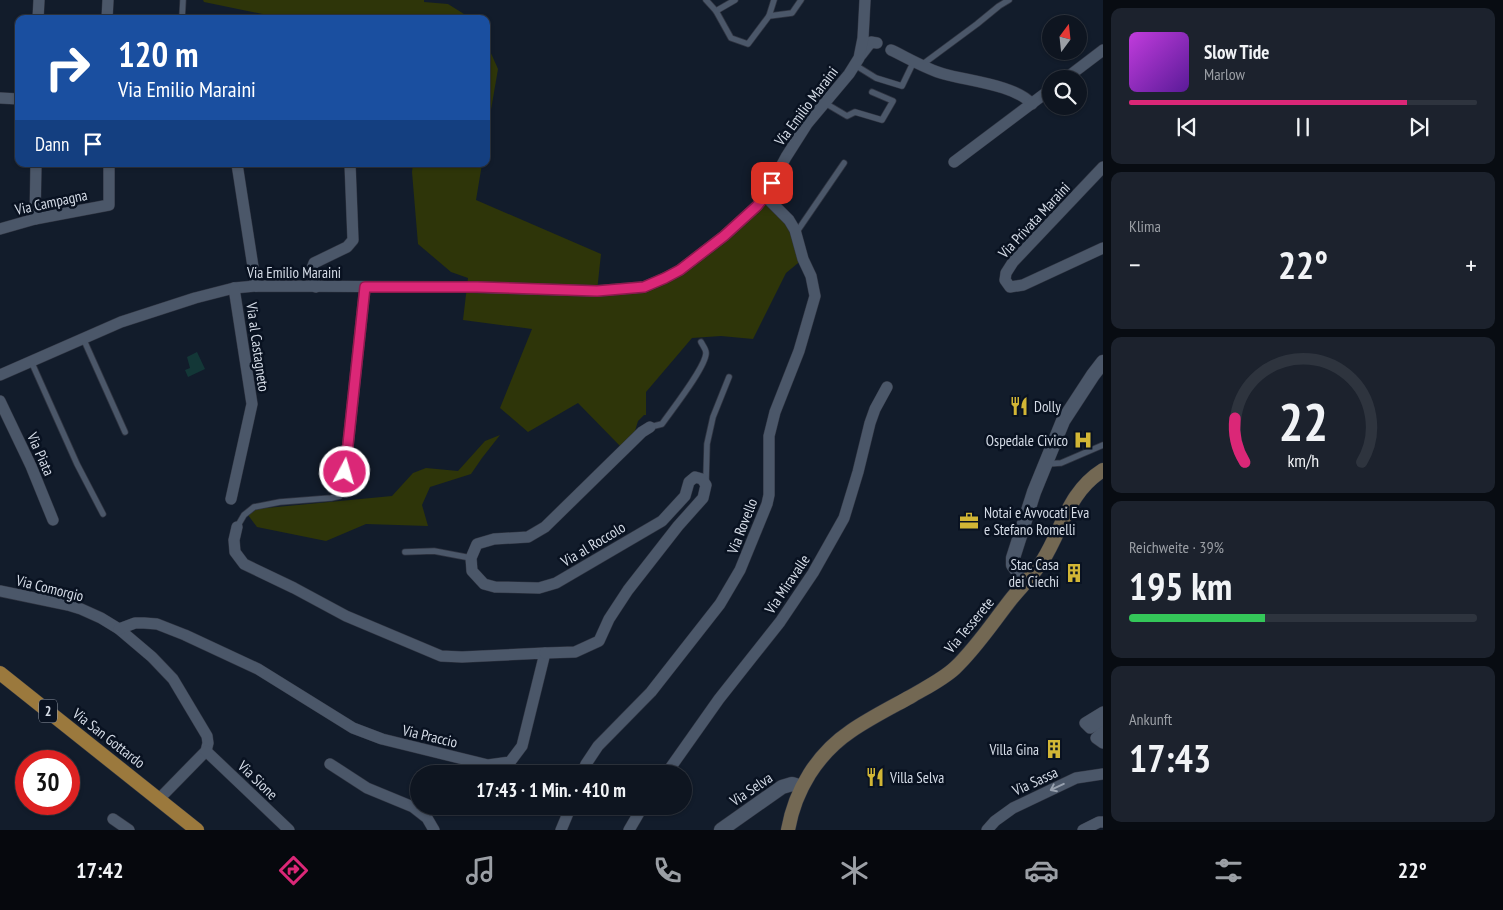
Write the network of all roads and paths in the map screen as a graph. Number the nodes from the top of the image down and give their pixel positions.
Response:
1 (38, 0) edge
2 (108, 0) edge
3 (183, 0) edge
4 (706, 0) edge
5 (735, 0) edge
6 (774, 0) edge
7 (801, 0) edge
8 (865, 0) edge
9 (1010, 0) edge
10 (716, 11) junction
11 (38, 15) edge
12 (107, 15) edge
13 (182, 15) edge
14 (769, 16) junction
15 (874, 42) dead end
16 (890, 50) dead end
17 (1103, 50) edge
18 (857, 61) junction
19 (918, 63) junction
20 (1077, 70) edge
21 (872, 92) dead end
22 (1042, 97) edge
23 (0, 98) edge
24 (15, 99) edge
25 (825, 103) junction
26 (1032, 104) junction
27 (954, 162) dead end
28 (844, 163) dead end
29 (36, 167) edge
30 (108, 167) edge
31 (237, 167) edge
32 (350, 167) edge
33 (1103, 167) edge
34 (765, 196) junction
35 (35, 219) junction
36 (0, 229) edge
37 (796, 233) junction
38 (1103, 248) edge
39 (256, 286) junction
40 (316, 287) junction
41 (365, 287) junction
42 (234, 288) junction
43 (83, 338) junction
44 (701, 342) dead end
45 (31, 361) junction
46 (1103, 362) edge
47 (0, 375) edge
48 (729, 377) dead end
49 (887, 387) dead end
50 (0, 401) edge
51 (650, 427) joint
52 (125, 432) dead end
53 (1103, 445) edge
54 (1045, 465) junction
55 (1103, 470) edge
56 (706, 485) junction
57 (343, 492) joint
58 (231, 499) dead end
59 (103, 514) dead end
60 (53, 520) dead end
61 (237, 527) joint
62 (405, 552) dead end
63 (470, 558) junction
64 (1026, 582) junction
65 (0, 591) edge
66 (119, 629) junction
67 (545, 653) junction
68 (0, 673) edge
69 (1103, 712) edge
70 (1103, 722) edge
71 (1103, 732) edge
72 (1103, 742) edge
73 (206, 751) junction
74 (330, 764) dead end
75 (586, 765) edge
76 (672, 765) edge
77 (1103, 774) edge
78 (802, 787) junction
79 (159, 799) junction
80 (567, 815) edge
81 (638, 815) edge
82 (113, 819) dead end
83 (1103, 822) edge
84 (287, 828) edge
85 (129, 830) edge
86 (198, 830) edge
87 (434, 830) edge
88 (560, 830) edge
89 (629, 830) edge
90 (721, 830) edge
91 (788, 830) edge
92 (987, 830) edge
93 (1084, 830) edge

1 - 11 street
2 - 12 street
3 - 13 lane
4 - 10 lane
5 - 10 lane
6 - 14 lane
7 - 14 lane
8 - 18 street, Via Emilio Maraini
9 - 19 lane
10 - 14 lane
15 - 18 street, Via Emilio Maraini
16 - 19 street
17 - 20 street
18 - 19 lane
18 - 25 street, Via Emilio Maraini
19 - 26 street
21 - 25 lane
22 - 26 street
23 - 24 street
25 - 34 street, Via Emilio Maraini
26 - 27 street
28 - 37 lane
29 - 35 street
30 - 35 street, Via Campagna
31 - 39 street
32 - 40 street
33 - 38 street, Via Privata Maraini
34 - 37 street, Via Rovello
34 - 41 street, Via Emilio Maraini
35 - 36 street, Via Campagna
37 - 75 street, Via Rovello
39 - 40 street, Via Emilio Maraini
39 - 42 street, Via Emilio Maraini
40 - 41 street, Via Emilio Maraini
41 - 57 street
42 - 43 street, Via Emilio Maraini
42 - 58 street, Via al Castagneto
43 - 45 street, Via Emilio Maraini
43 - 52 lane
44 - 51 lane
45 - 47 street, Via Emilio Maraini
45 - 59 lane
46 - 54 street
48 - 56 lane
49 - 76 street, Via Miravalle
50 - 60 street, Via Piata
51 - 63 street
53 - 54 lane
54 - 64 street
55 - 64 main road, Via Tesserete
56 - 63 street, Via al Roccolo
56 - 67 street
57 - 61 lane
61 - 67 street
62 - 63 lane
64 - 78 main road, Via Tesserete
65 - 66 street, Via Comorgio
66 - 67 street, Via Praccio
66 - 73 street
68 - 79 main road, Via San Gottardo / 2
69 - 70 street
71 - 72 street
73 - 79 street
73 - 84 street, Via Sione
74 - 87 street
77 -> 92 street, Via Sassa
78 - 90 street, Via Selva
78 - 91 main road, Via Tesserete
79 - 86 main road, Via San Gottardo / 2
80 - 88 street
81 - 89 street
82 - 85 street
83 - 93 street

